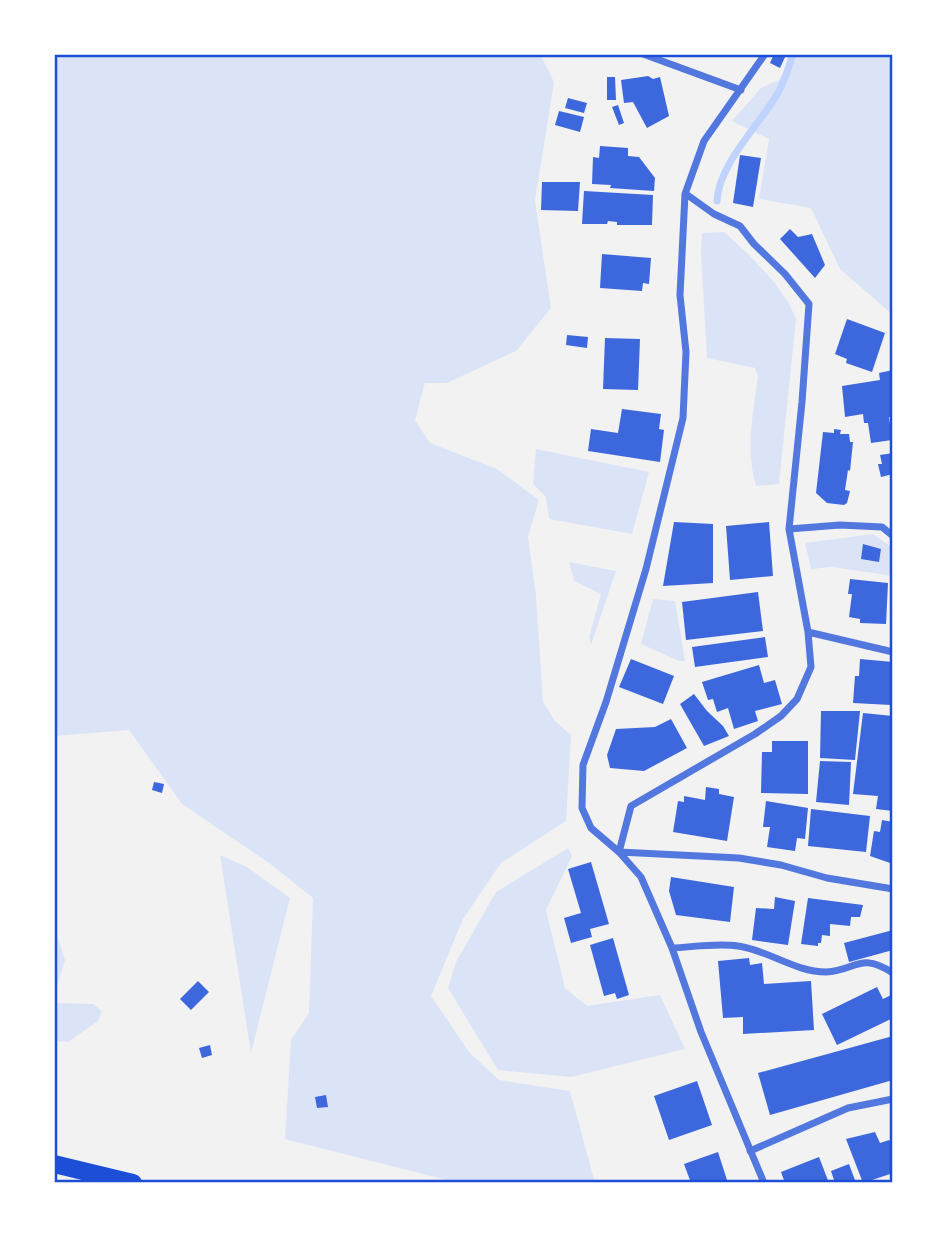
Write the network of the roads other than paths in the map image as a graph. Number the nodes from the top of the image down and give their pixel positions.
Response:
1 (643, 54) edge
2 (765, 54) edge
3 (741, 90) junction
4 (685, 194) junction
5 (789, 528) junction
6 (893, 536) edge
7 (808, 632) junction
8 (893, 652) edge
9 (619, 852) junction
10 (893, 889) edge
11 (672, 948) junction
12 (893, 972) edge
13 (893, 1099) edge
14 (750, 1151) junction
15 (54, 1164) edge
16 (132, 1183) edge
17 (764, 1183) edge

1 - 3 street
2 - 3 street
3 - 4 street
4 - 5 street
4 - 9 street
5 - 6 street
5 - 7 street
7 - 8 street
7 - 9 street
9 - 10 street
9 - 11 street
11 - 12 street
11 - 14 street
13 - 14 street
14 - 17 street
15 - 16 main road

